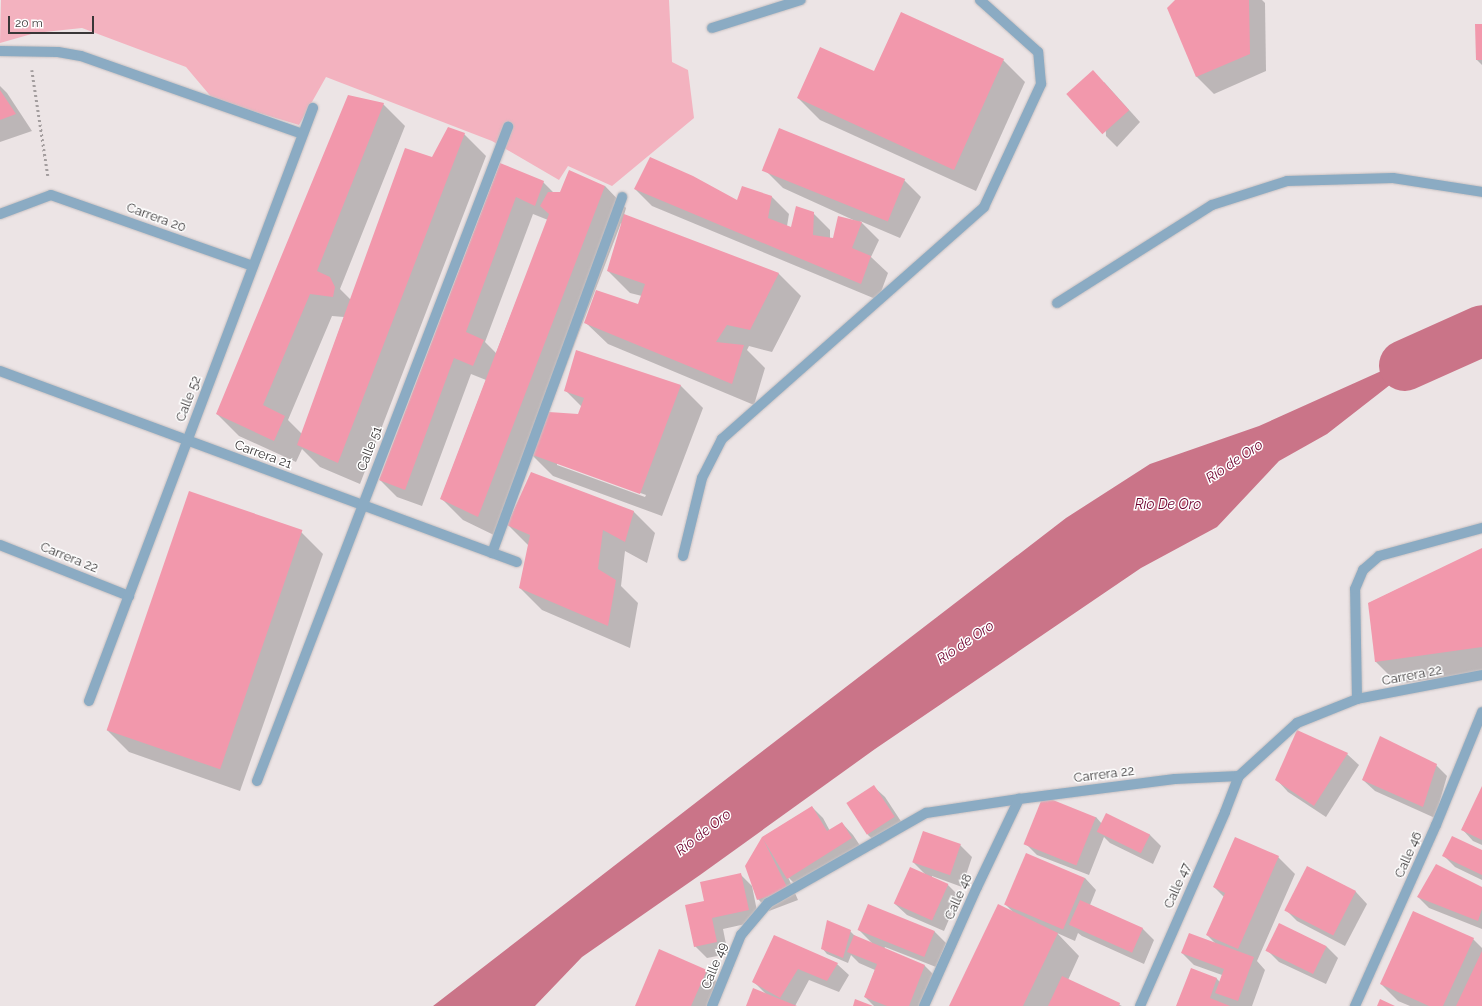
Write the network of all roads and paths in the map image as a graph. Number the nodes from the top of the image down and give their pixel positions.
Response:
1 (801, 0) edge
2 (980, 0) edge
3 (712, 28) dead end
4 (29, 50) junction
5 (0, 51) edge
6 (313, 108) dead end
7 (508, 127) dead end
8 (303, 134) junction
9 (1482, 192) edge
10 (51, 195) junction
11 (622, 197) dead end
12 (0, 214) edge
13 (253, 266) junction
14 (1057, 303) dead end
15 (0, 371) edge
16 (187, 441) junction
17 (363, 505) junction
18 (1482, 528) edge
19 (0, 545) edge
20 (492, 553) junction
21 (683, 556) dead end
22 (517, 562) dead end
23 (128, 596) junction
24 (1482, 676) edge
25 (1357, 699) junction
26 (89, 701) dead end
27 (1482, 712) edge
28 (1239, 776) junction
29 (257, 781) dead end
30 (1019, 799) junction
31 (741, 935) joint
32 (712, 1006) edge
33 (924, 1006) edge
34 (1140, 1006) edge
35 (1355, 1006) edge

1 - 3 street
2 - 21 street
4 - 5 street
4 - 8 street
4 - 10 path
6 - 8 street, Calle 52
7 - 17 street, Calle 51
8 - 13 street, Calle 52
9 - 14 street
10 - 12 street
10 - 13 street, Carrera 20
11 - 20 street
13 - 16 street, Calle 52
15 - 16 street, Carrera 21
16 - 17 street, Carrera 21
16 - 23 street, Calle 52
17 - 20 street, Carrera 21
17 - 29 street, Calle 51
18 - 25 street
19 - 23 street, Carrera 22
20 - 22 street, Carrera 21
23 - 26 street, Calle 52
24 - 25 street, Carrera 22
25 - 28 street, Carrera 22
27 - 35 street, Calle 46
28 - 30 street, Carrera 22
28 - 34 street, Calle 47
30 - 31 street, Carrera 22
30 - 33 street, Calle 48
31 - 32 street, Calle 49

